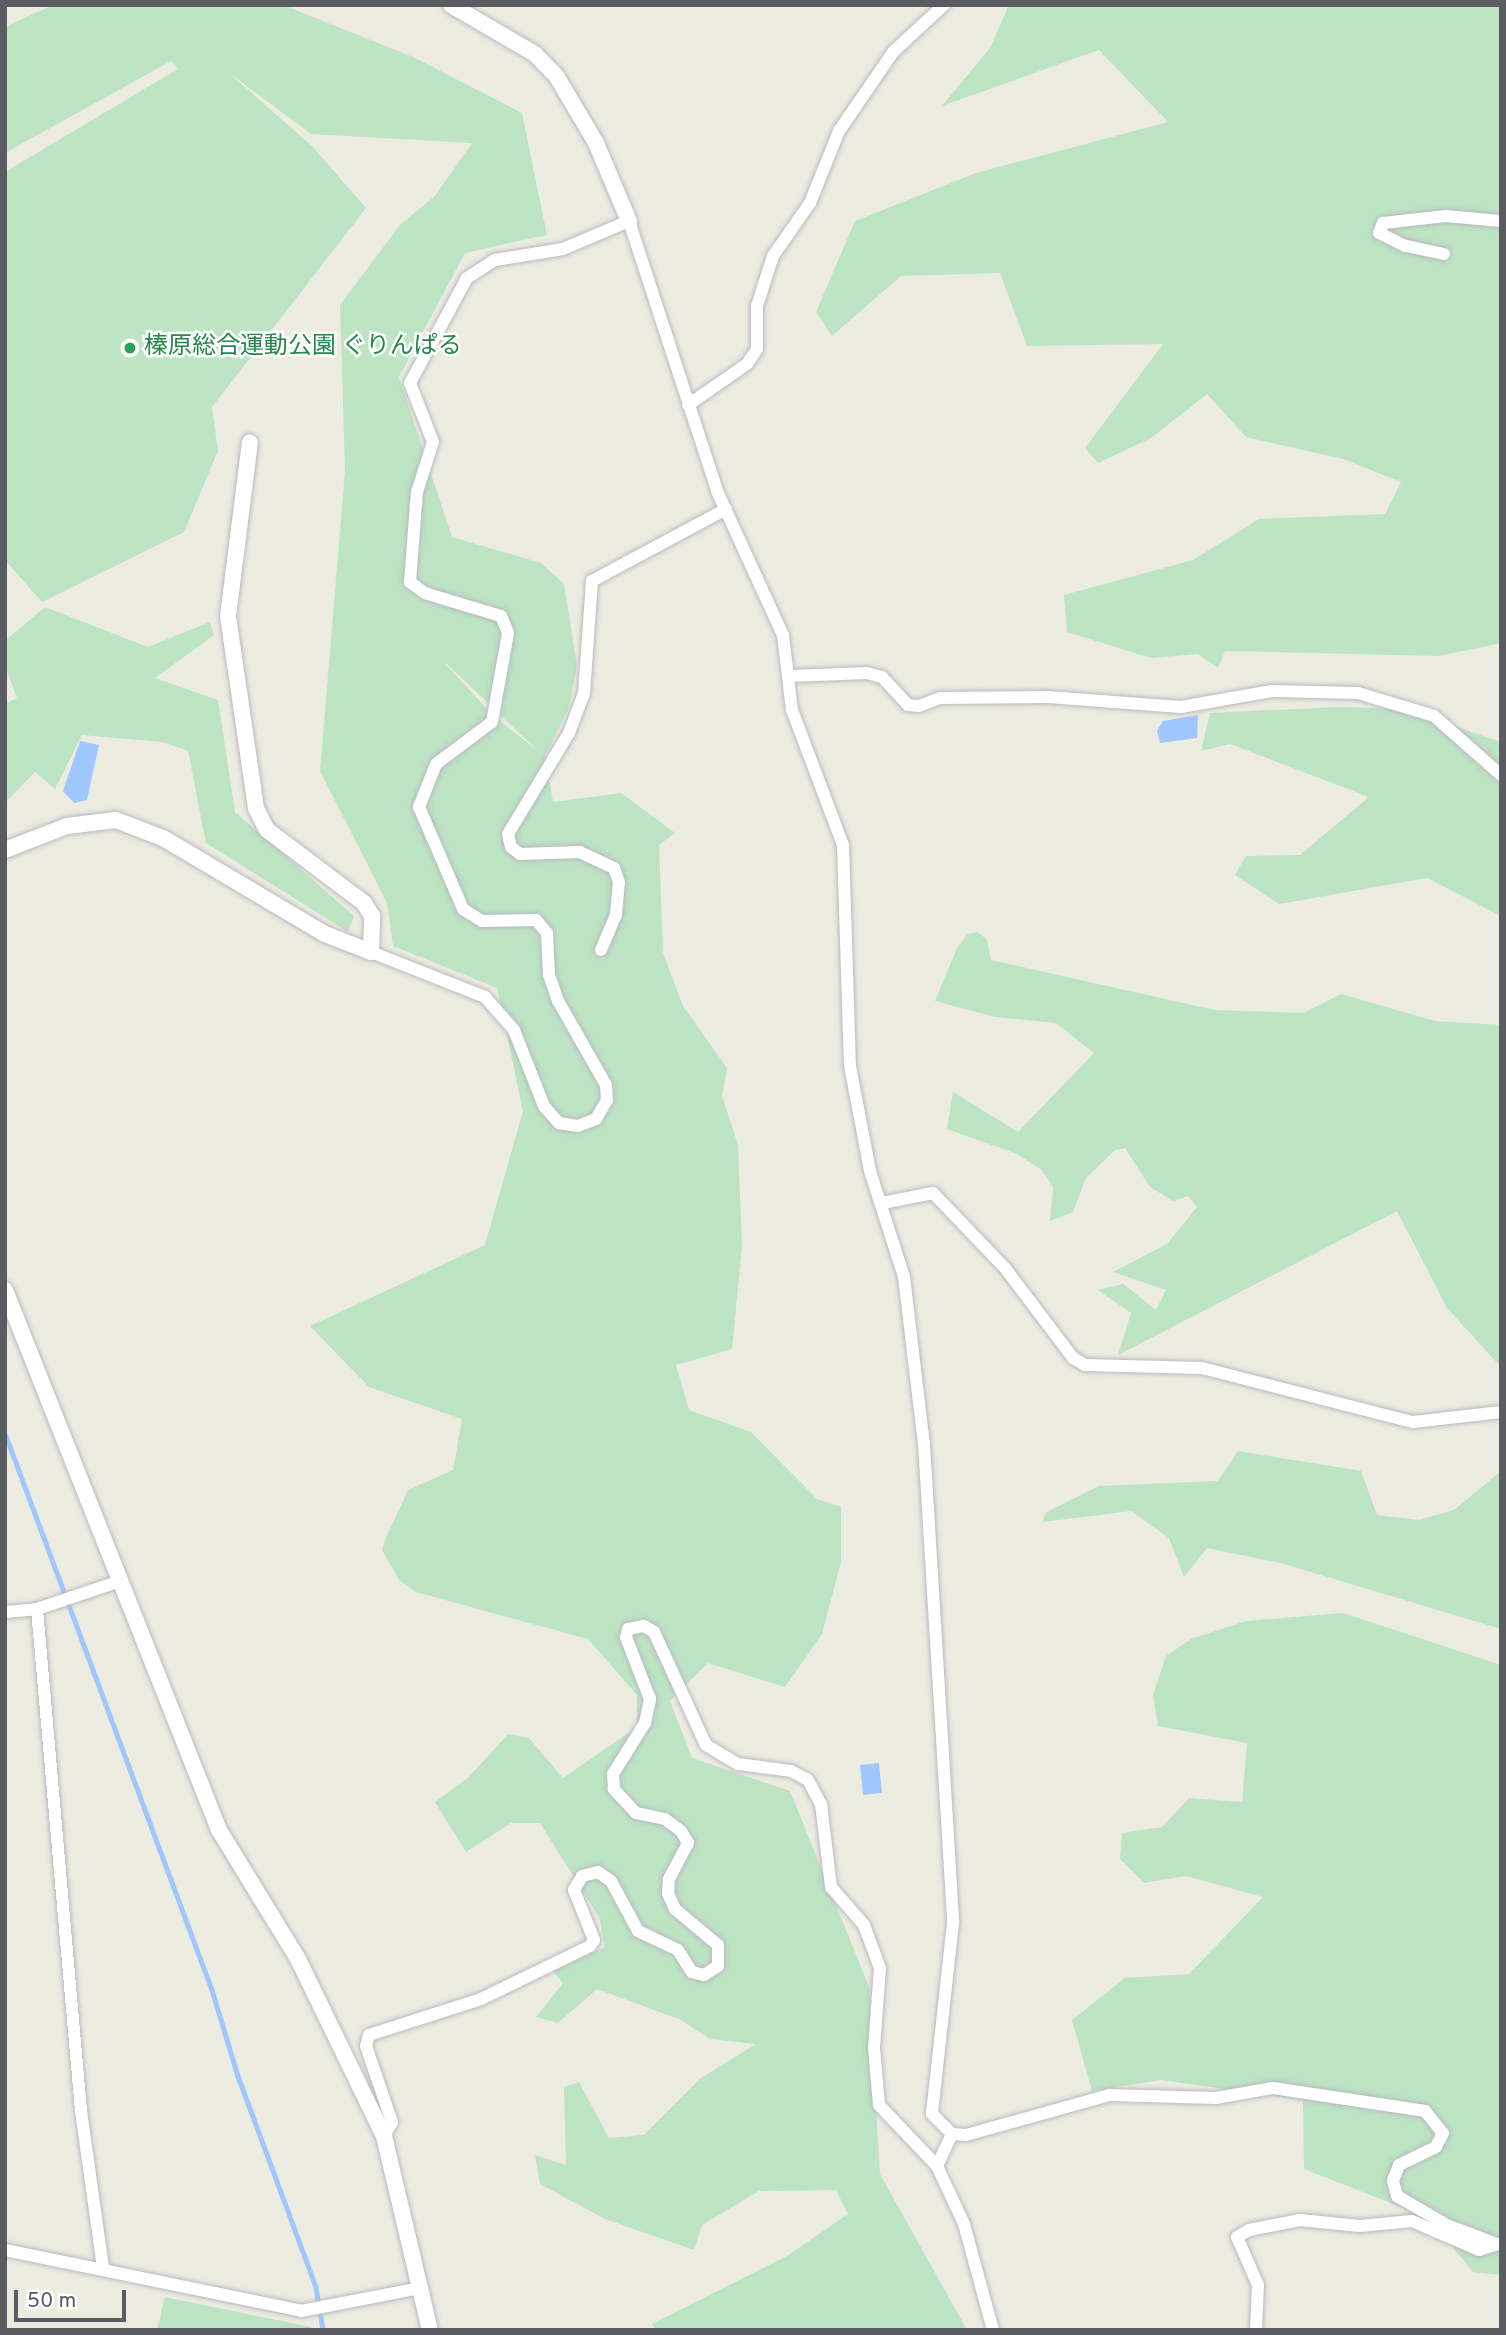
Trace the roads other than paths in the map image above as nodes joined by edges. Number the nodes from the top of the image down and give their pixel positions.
1 (451, 5) edge
2 (944, 5) edge
3 (629, 221) junction
4 (1501, 221) edge
5 (1444, 254) dead end
6 (688, 405) junction
7 (250, 442) dead end
8 (726, 509) junction
9 (790, 676) junction
10 (1501, 775) edge
11 (5, 850) edge
12 (601, 950) dead end
13 (371, 952) junction
14 (882, 1203) junction
15 (5, 1290) edge
16 (1501, 1412) edge
17 (117, 1582) junction
18 (37, 1609) junction
19 (5, 1612) edge
20 (952, 2134) junction
21 (384, 2136) junction
22 (937, 2166) junction
23 (1499, 2244) edge
24 (5, 2250) edge
25 (103, 2268) junction
26 (421, 2288) junction
27 (430, 2330) edge
28 (993, 2330) edge
29 (1256, 2330) edge

1 - 3 street
2 - 6 street
3 - 6 street
3 - 13 street
4 - 5 street
6 - 8 street
7 - 13 street
8 - 9 street
8 - 12 street
9 - 10 street
9 - 14 street
11 - 13 street
14 - 16 street
14 - 20 street
15 - 17 street
17 - 18 street
17 - 21 street
18 - 19 street
18 - 25 street
20 - 22 street
20 - 23 street
21 - 22 street
21 - 26 street
22 - 28 street
23 - 29 street
24 - 25 street
25 - 26 street
26 - 27 street

